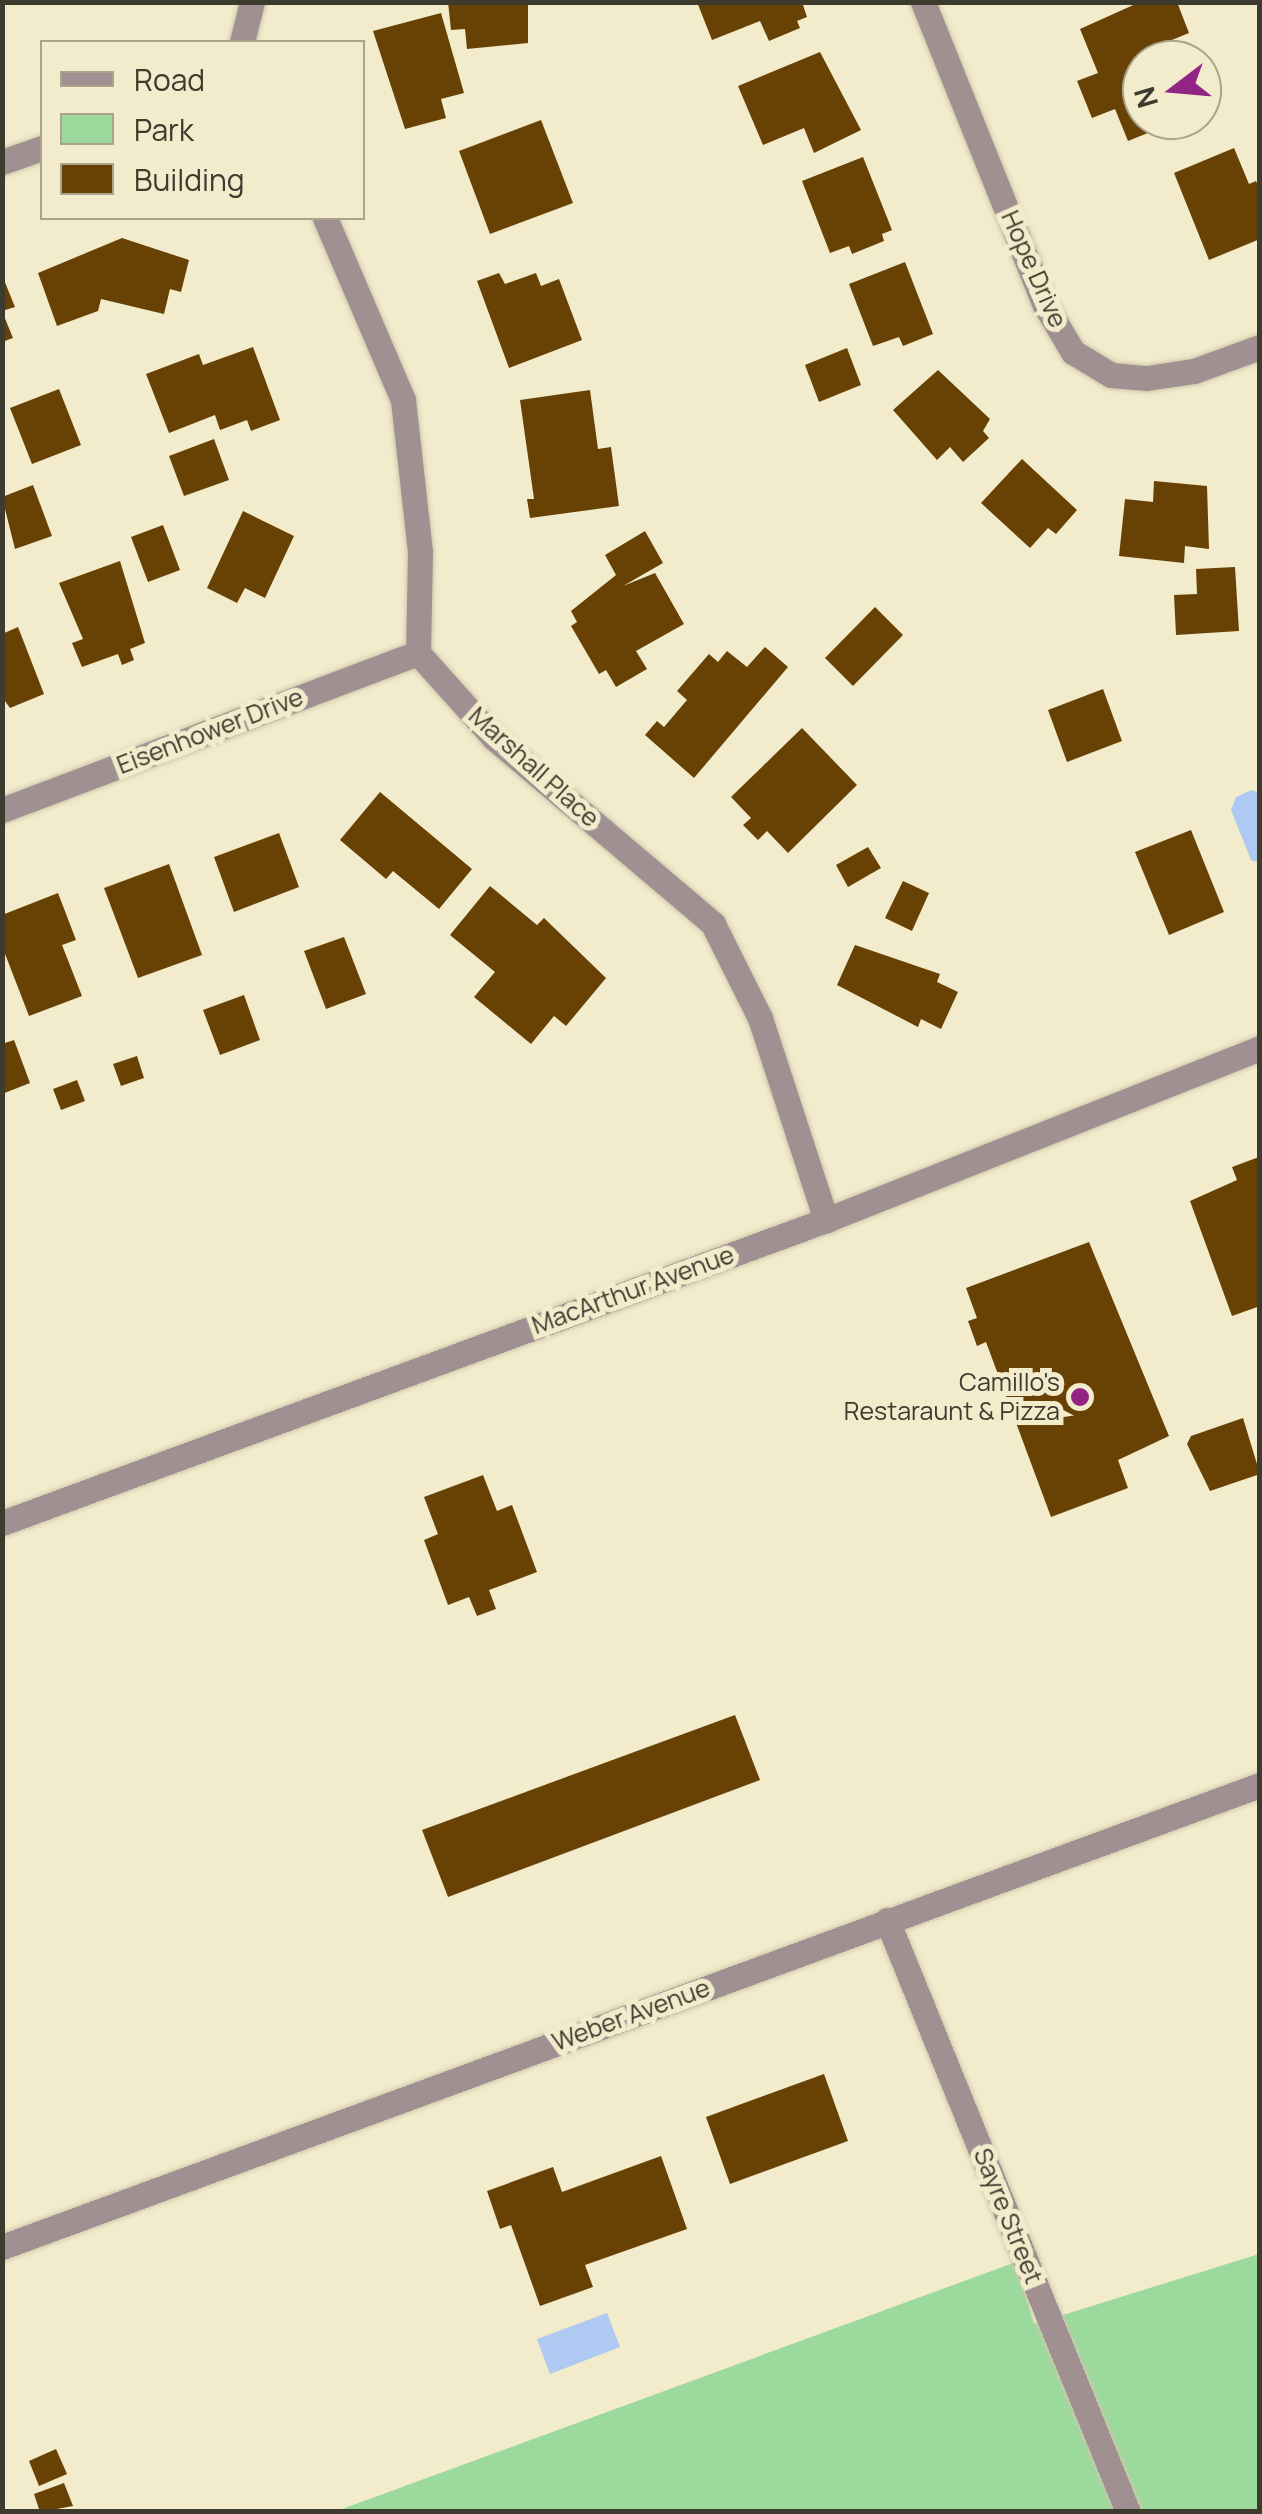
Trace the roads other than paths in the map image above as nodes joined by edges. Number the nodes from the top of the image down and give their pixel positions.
1 (252, 2) edge
2 (923, 2) edge
3 (242, 40) edge
4 (40, 149) edge
5 (2, 162) edge
6 (325, 220) edge
7 (1260, 347) edge
8 (418, 652) junction
9 (2, 810) edge
10 (1260, 1048) edge
11 (826, 1220) junction
12 (2, 1524) edge
13 (1260, 1785) edge
14 (887, 1920) junction
15 (2, 2247) edge
16 (1128, 2512) edge

1 - 3 street
2 - 7 street, Hope Drive
4 - 5 street
6 - 8 street
8 - 9 street, Eisenhower Drive
8 - 11 street, Marshall Place
10 - 11 street, MacArthur Avenue
11 - 12 street, MacArthur Avenue
13 - 14 street, Weber Avenue
14 - 15 street, Weber Avenue
14 - 16 street, Sayre Street

